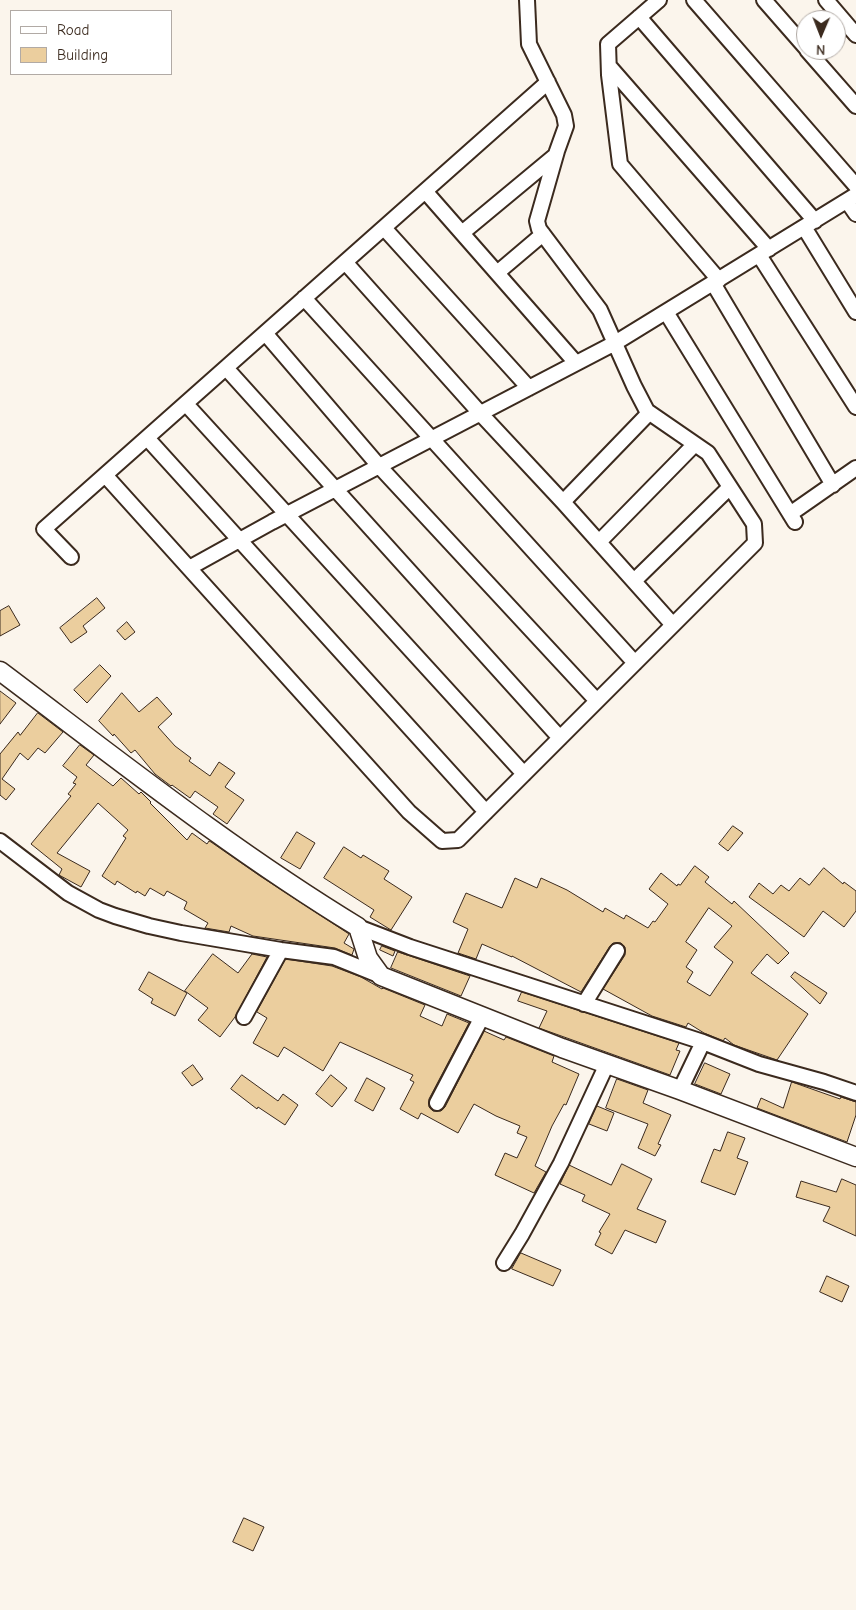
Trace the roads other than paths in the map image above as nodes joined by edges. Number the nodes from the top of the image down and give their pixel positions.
1 (527, 0) edge
2 (659, 0) edge
3 (694, 0) edge
4 (764, 0) edge
5 (826, 0) edge
6 (639, 17) junction
7 (856, 35) edge
8 (796, 36) edge
9 (816, 60) edge
10 (609, 66) junction
11 (548, 82) junction
12 (856, 106) edge
13 (556, 155) junction
14 (856, 186) edge
15 (425, 191) junction
16 (852, 198) edge
17 (856, 214) edge
18 (809, 224) junction
19 (384, 228) junction
20 (462, 233) junction
21 (543, 234) junction
22 (764, 252) junction
23 (345, 262) junction
24 (497, 273) junction
25 (716, 282) junction
26 (304, 298) junction
27 (666, 312) junction
28 (856, 312) edge
29 (265, 334) junction
30 (615, 343) junction
31 (576, 363) junction
32 (226, 368) junction
33 (528, 388) junction
34 (186, 404) junction
35 (856, 407) edge
36 (650, 413) junction
37 (480, 414) junction
38 (147, 438) junction
39 (433, 438) junction
40 (695, 444) junction
41 (379, 466) junction
42 (856, 468) edge
43 (105, 475) junction
44 (833, 484) junction
45 (730, 487) junction
46 (335, 489) junction
47 (563, 502) junction
48 (287, 514) junction
49 (239, 540) junction
50 (599, 542) junction
51 (71, 556) dead end
52 (188, 568) junction
53 (634, 581) junction
54 (674, 625) junction
55 (635, 663) junction
56 (0, 671) edge
57 (597, 701) junction
58 (560, 738) junction
59 (524, 774) junction
60 (486, 812) junction
61 (0, 841) edge
62 (358, 928) junction
63 (281, 950) junction
64 (617, 951) dead end
65 (381, 976) junction
66 (584, 1004) junction
67 (482, 1017) junction
68 (244, 1018) dead end
69 (703, 1042) junction
70 (606, 1064) junction
71 (680, 1090) junction
72 (856, 1093) edge
73 (437, 1102) dead end
74 (856, 1157) edge
75 (504, 1263) dead end

1 - 11 street
2 - 6 street
3 - 14 street
4 - 8 street
5 - 7 street
6 - 10 street
6 - 18 street
9 - 12 street
10 - 22 street
10 - 25 street
11 - 13 street
11 - 15 street
13 - 20 street
13 - 21 street
15 - 19 street
15 - 20 street
16 - 17 street
16 - 18 street
18 - 22 street
18 - 28 street
19 - 23 street
19 - 33 street
20 - 24 street
21 - 24 street
21 - 30 street
22 - 25 street
22 - 35 street
23 - 26 street
23 - 37 street
24 - 31 street
25 - 27 street
25 - 44 street
26 - 29 street
26 - 39 street
27 - 30 street
27 - 44 street
29 - 32 street
29 - 41 street
30 - 31 street
30 - 36 street
31 - 33 street
32 - 34 street
32 - 46 street
33 - 37 street
34 - 38 street
34 - 48 street
36 - 40 street
36 - 47 street
37 - 39 street
37 - 47 street
38 - 43 street
38 - 49 street
39 - 41 street
39 - 55 street
40 - 45 street
40 - 50 street
41 - 46 street
41 - 57 street
42 - 44 street
43 - 51 street
43 - 52 street
45 - 53 street
45 - 54 street
46 - 48 street
46 - 58 street
47 - 50 street
48 - 49 street
48 - 59 street
49 - 52 street
49 - 60 street
50 - 53 street
52 - 60 street
53 - 54 street
54 - 55 street
55 - 57 street
56 - 62 street
57 - 58 street
58 - 59 street
59 - 60 street
61 - 63 street
62 - 65 street
62 - 66 street
63 - 65 street
63 - 68 street
64 - 66 street
65 - 67 street
66 - 69 street
67 - 70 street
67 - 73 street
69 - 71 street
69 - 72 street
70 - 71 street
70 - 75 street
71 - 74 street

